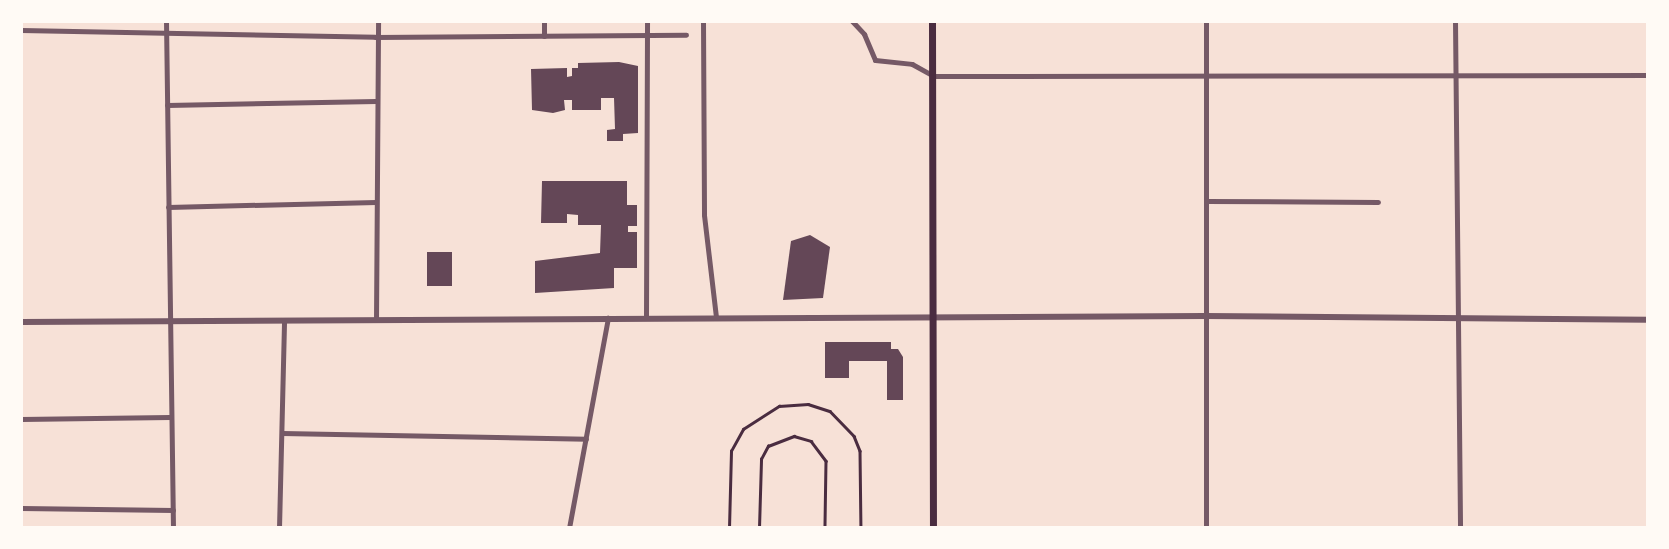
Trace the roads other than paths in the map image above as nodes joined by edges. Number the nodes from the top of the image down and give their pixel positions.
1 (166, 21) edge
2 (378, 21) edge
3 (544, 21) edge
4 (647, 21) edge
5 (703, 21) edge
6 (852, 21) edge
7 (933, 21) edge
8 (1206, 21) edge
9 (1455, 21) edge
10 (21, 30) edge
11 (166, 35) junction
12 (647, 35) junction
13 (686, 35) dead end
14 (544, 36) junction
15 (375, 37) junction
16 (1648, 75) edge
17 (934, 76) junction
18 (1455, 78) junction
19 (1207, 79) junction
20 (376, 101) junction
21 (167, 105) junction
22 (1206, 201) junction
23 (376, 202) junction
24 (1378, 202) dead end
25 (168, 207) junction
26 (1205, 316) junction
27 (716, 317) junction
28 (608, 318) junction
29 (646, 318) junction
30 (1458, 318) junction
31 (284, 320) junction
32 (376, 320) junction
33 (1648, 320) edge
34 (168, 321) junction
35 (933, 321) junction
36 (21, 322) edge
37 (170, 417) junction
38 (21, 419) edge
39 (282, 433) junction
40 (586, 439) junction
41 (21, 508) edge
42 (173, 510) junction
43 (173, 528) edge
44 (279, 528) edge
45 (569, 528) edge
46 (933, 528) edge
47 (1206, 528) edge
48 (1460, 528) edge

1 - 11 street
2 - 15 street
3 - 14 street
4 - 12 street
5 - 27 street
6 - 17 street
7 - 17 main road
8 - 19 street
9 - 18 street
10 - 11 street
11 - 15 street
11 - 21 street
12 - 13 street
12 - 14 street
12 - 29 street
14 - 15 street
15 - 20 street
16 - 18 street
17 - 19 street
17 - 35 main road
18 - 19 street
18 - 30 street
19 - 22 street
20 - 21 street
20 - 23 street
21 - 25 street
22 - 24 street
22 - 26 street
23 - 25 street
23 - 32 street
25 - 34 street
26 - 30 street
26 - 35 street
26 - 47 street
27 - 29 street
27 - 35 street
28 - 29 street
28 - 32 street
28 - 40 street
30 - 33 street
30 - 48 street
31 - 32 street
31 - 34 street
31 - 39 street
34 - 36 street
34 - 37 street
35 - 46 main road
37 - 38 street
37 - 42 street
39 - 40 street
39 - 44 street
40 - 45 street
41 - 42 street
42 - 43 street

